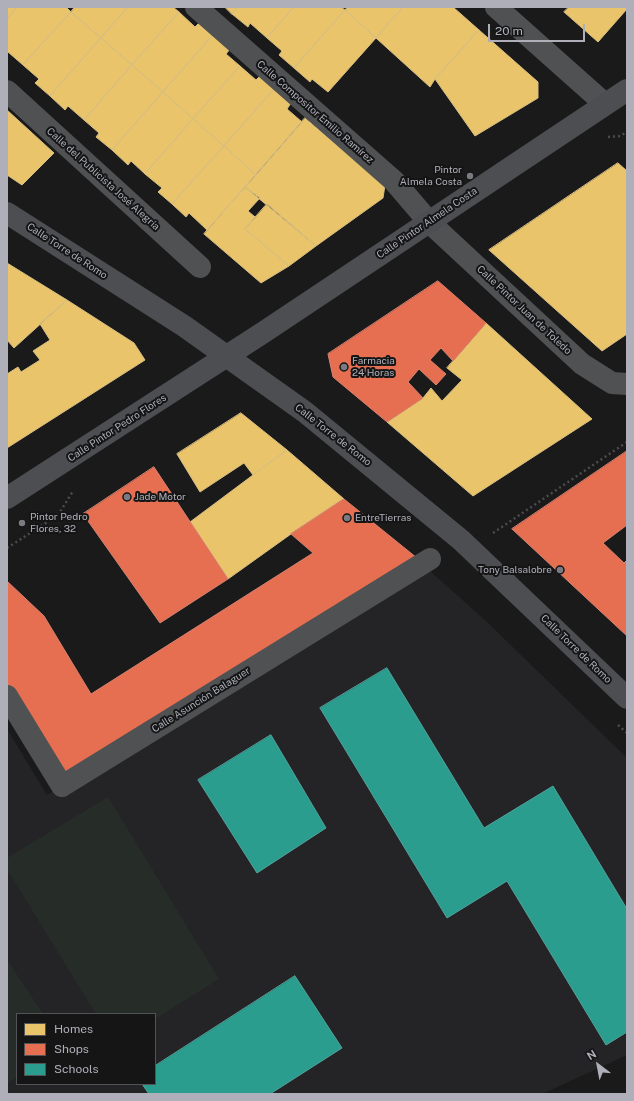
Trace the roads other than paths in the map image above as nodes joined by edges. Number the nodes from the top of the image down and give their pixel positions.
1 (196, 7) edge
2 (496, 7) edge
3 (627, 90) edge
4 (7, 91) edge
5 (605, 104) junction
6 (7, 213) edge
7 (429, 222) junction
8 (200, 267) dead end
9 (227, 357) junction
10 (627, 384) edge
11 (7, 498) edge
12 (430, 559) dead end
13 (7, 696) edge
14 (627, 698) edge

1 - 7 street, Calle Compositor Emilio Ramírez
2 - 5 street
3 - 5 main road, Calle Pintor Almela Costa
4 - 8 street, Calle del Publicista José Alegría
5 - 7 main road, Calle Pintor Almela Costa
6 - 9 main road, Calle Torre de Romo
7 - 9 main road, Calle Pintor Almela Costa
7 - 10 street, Calle Pintor Juan de Toledo
9 - 11 main road, Calle Pintor Pedro Flores
9 - 14 main road, Calle Torre de Romo
12 - 13 street, Calle Asunción Balaguer

